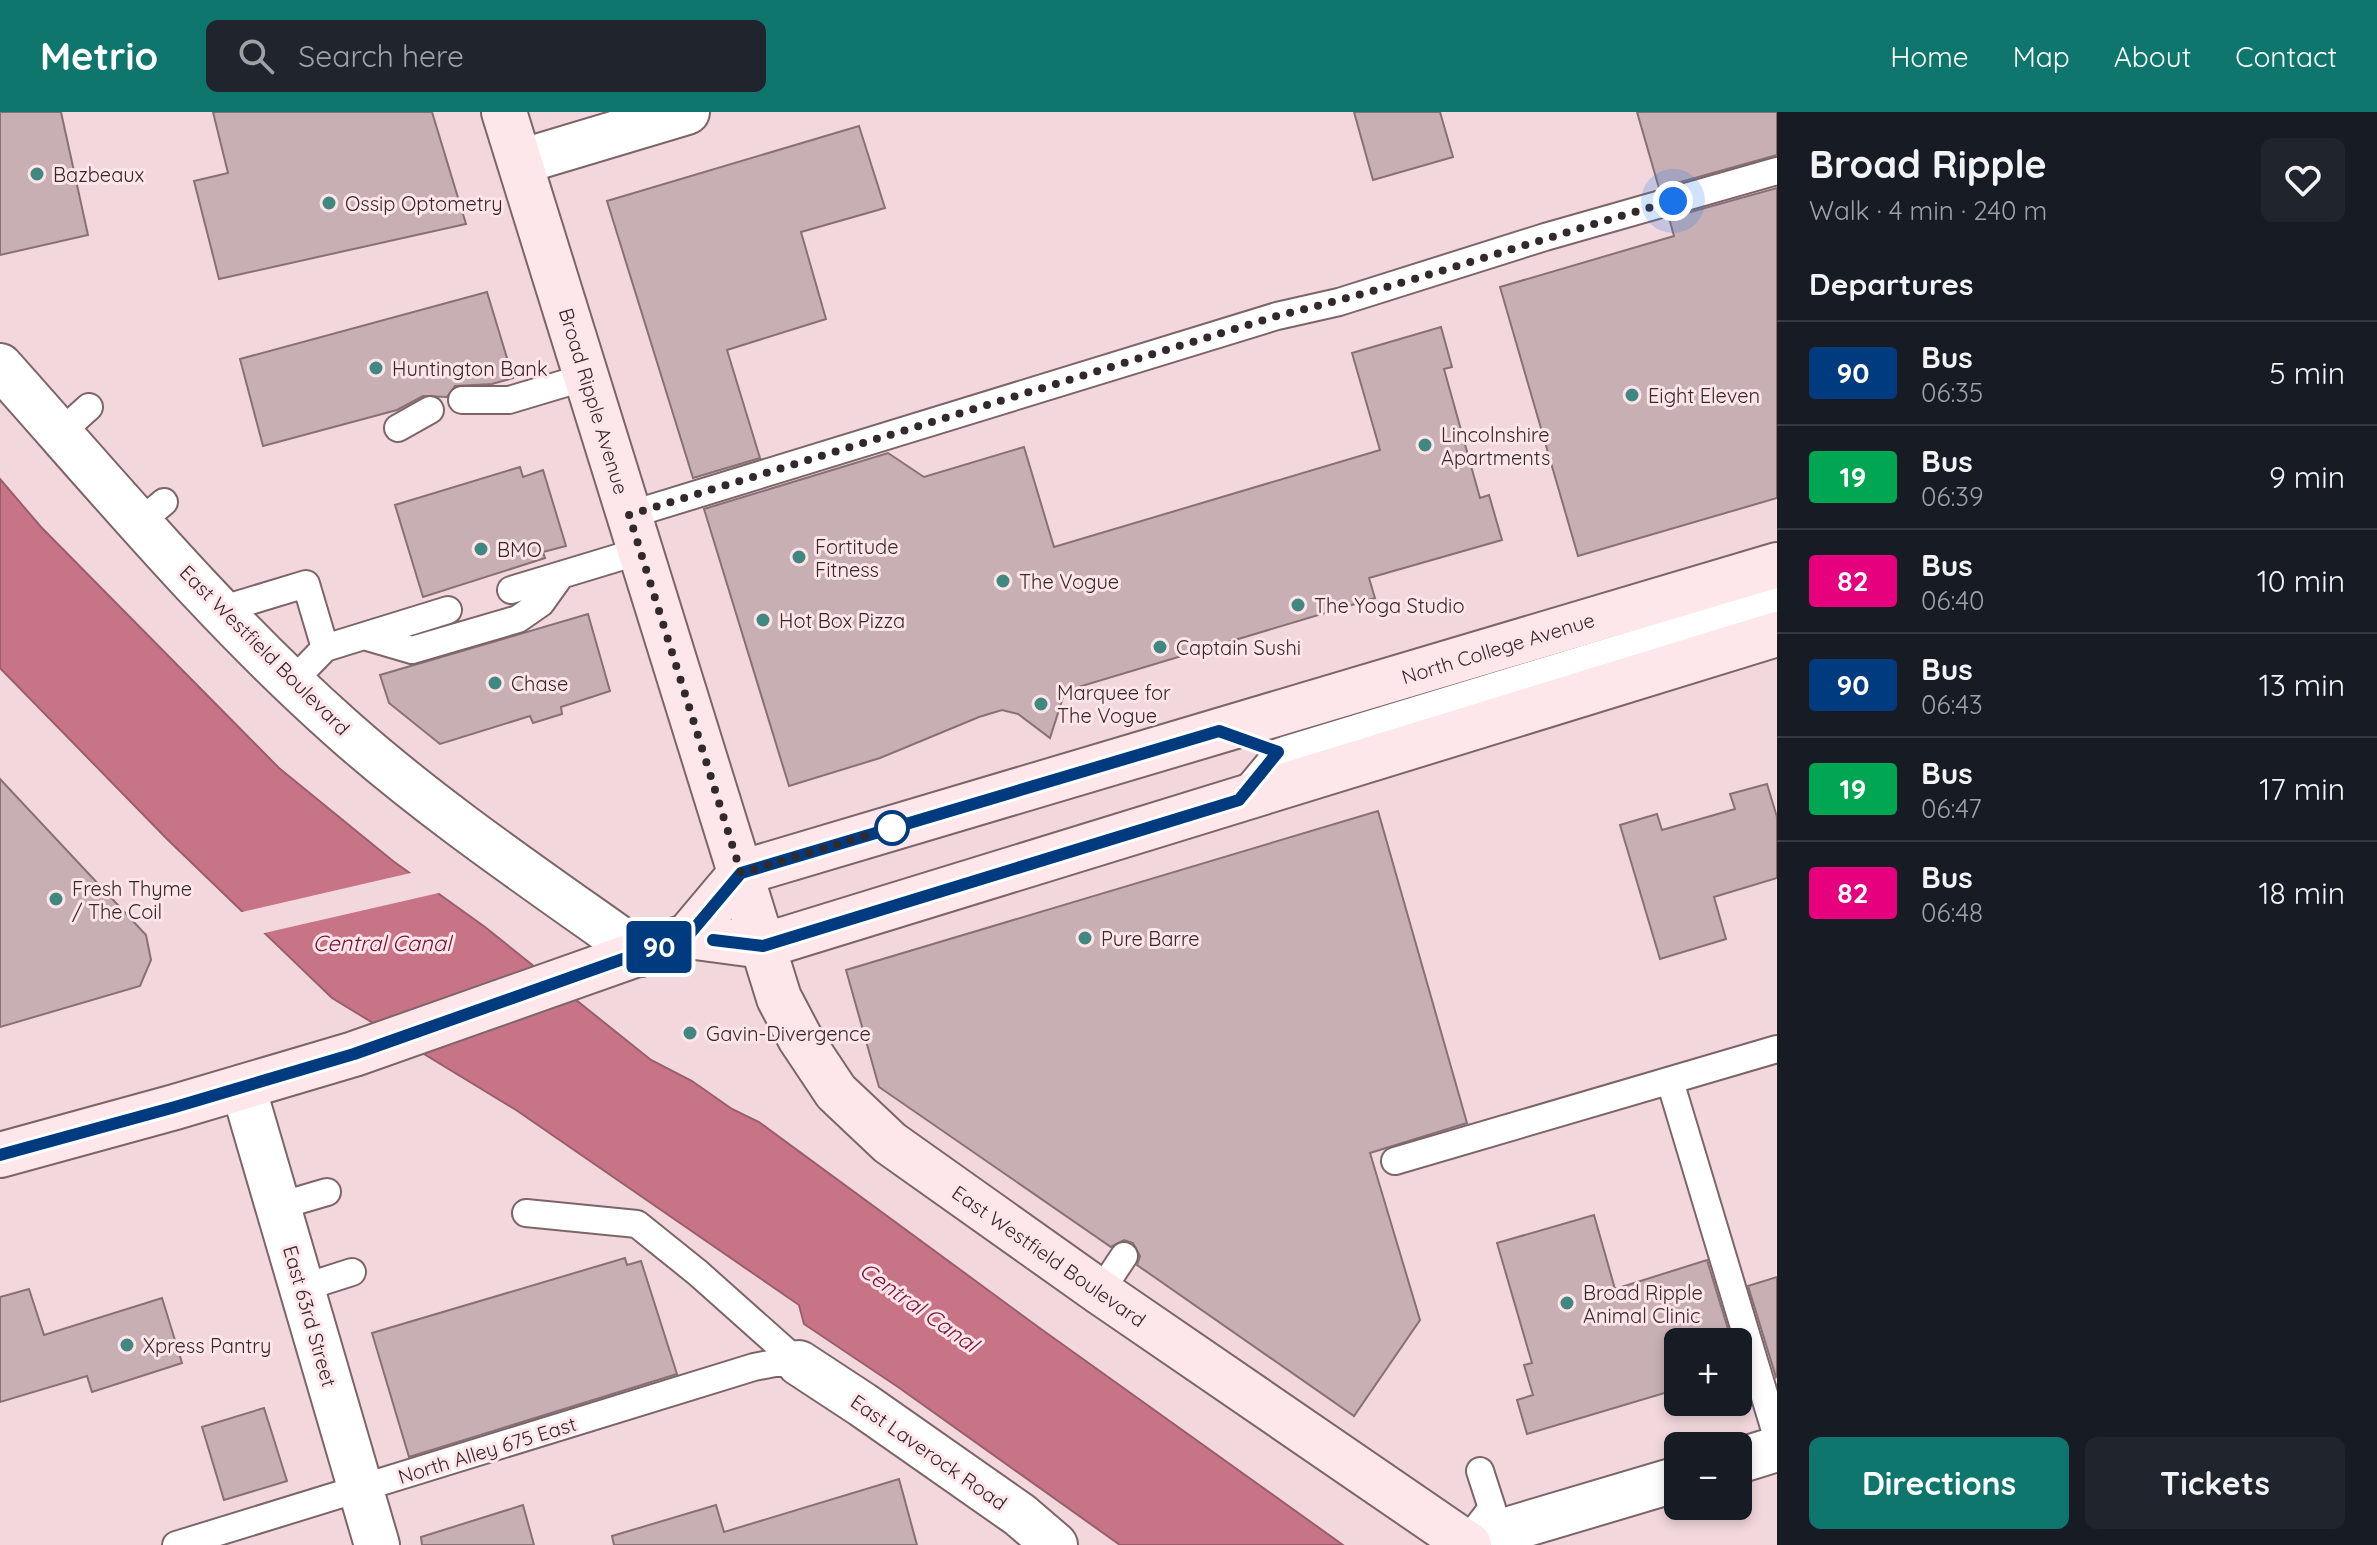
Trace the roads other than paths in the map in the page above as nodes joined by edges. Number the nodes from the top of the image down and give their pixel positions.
1 (504, 112) edge
2 (687, 112) edge
3 (520, 162) junction
4 (1777, 171) edge
5 (0, 366) edge
6 (586, 377) junction
7 (462, 400) dead end
8 (430, 410) dead end
9 (398, 428) dead end
10 (634, 533) junction
11 (1777, 565) edge
12 (561, 575) junction
13 (511, 590) dead end
14 (1777, 600) edge
15 (220, 610) junction
16 (448, 610) dead end
17 (1777, 634) edge
18 (364, 636) junction
19 (325, 648) junction
20 (292, 682) junction
21 (1219, 731) junction
22 (1278, 752) junction
23 (1239, 800) junction
24 (741, 873) junction
25 (688, 936) junction
26 (763, 946) junction
27 (624, 960) junction
28 (1777, 1049) edge
29 (1670, 1081) junction
30 (243, 1087) junction
31 (0, 1155) edge
32 (1395, 1161) dead end
33 (327, 1192) dead end
34 (279, 1206) junction
35 (526, 1213) dead end
36 (1124, 1256) dead end
37 (352, 1272) dead end
38 (302, 1288) junction
39 (1100, 1292) junction
40 (799, 1363) junction
41 (1777, 1437) edge
42 (1777, 1449) edge
43 (1752, 1457) edge
44 (1480, 1471) dead end
45 (1664, 1482) edge
46 (361, 1490) junction
47 (1506, 1517) junction
48 (1468, 1544) edge
49 (176, 1545) edge
50 (377, 1545) edge
51 (1055, 1545) edge

1 - 3 main road, Broad Ripple Avenue
2 - 3 street
3 - 6 main road, Broad Ripple Avenue
4 - 10 lane
5 - 15 street, East Westfield Boulevard
6 - 7 lane
6 - 10 main road, Broad Ripple Avenue
8 - 9 lane
10 - 12 lane
10 - 24 main road, Broad Ripple Avenue
11 - 21 main road, North College Avenue
12 - 13 lane
12 - 18 lane
14 - 22 lane, North College Avenue
15 - 19 lane
15 - 20 street, East Westfield Boulevard
16 - 18 lane
17 - 23 main road
18 - 19 lane
19 - 20 lane
20 - 27 street, East Westfield Boulevard
21 - 22 lane
21 - 24 main road, North College Avenue
22 - 23 lane
23 - 26 main road
24 - 25 main road
24 - 26 main road, East Westfield Boulevard
25 - 26 main road
25 - 27 main road
26 - 39 main road, East Westfield Boulevard
27 - 30 main road
28 - 29 lane
29 - 32 lane
29 - 41 lane
30 - 31 main road
30 - 34 street, East 63rd Street
33 - 34 lane
34 - 38 street, East 63rd Street
35 - 40 lane
36 - 39 lane
37 - 38 lane
38 - 46 street, East 63rd Street
39 - 48 main road, East Westfield Boulevard
40 - 46 lane, North Alley 675 East
40 - 51 street, East Laverock Road
42 - 43 street
44 - 47 lane
45 - 47 street
46 - 49 lane, North Alley 675 East
46 - 50 street, East 63rd Street
47 - 48 street

